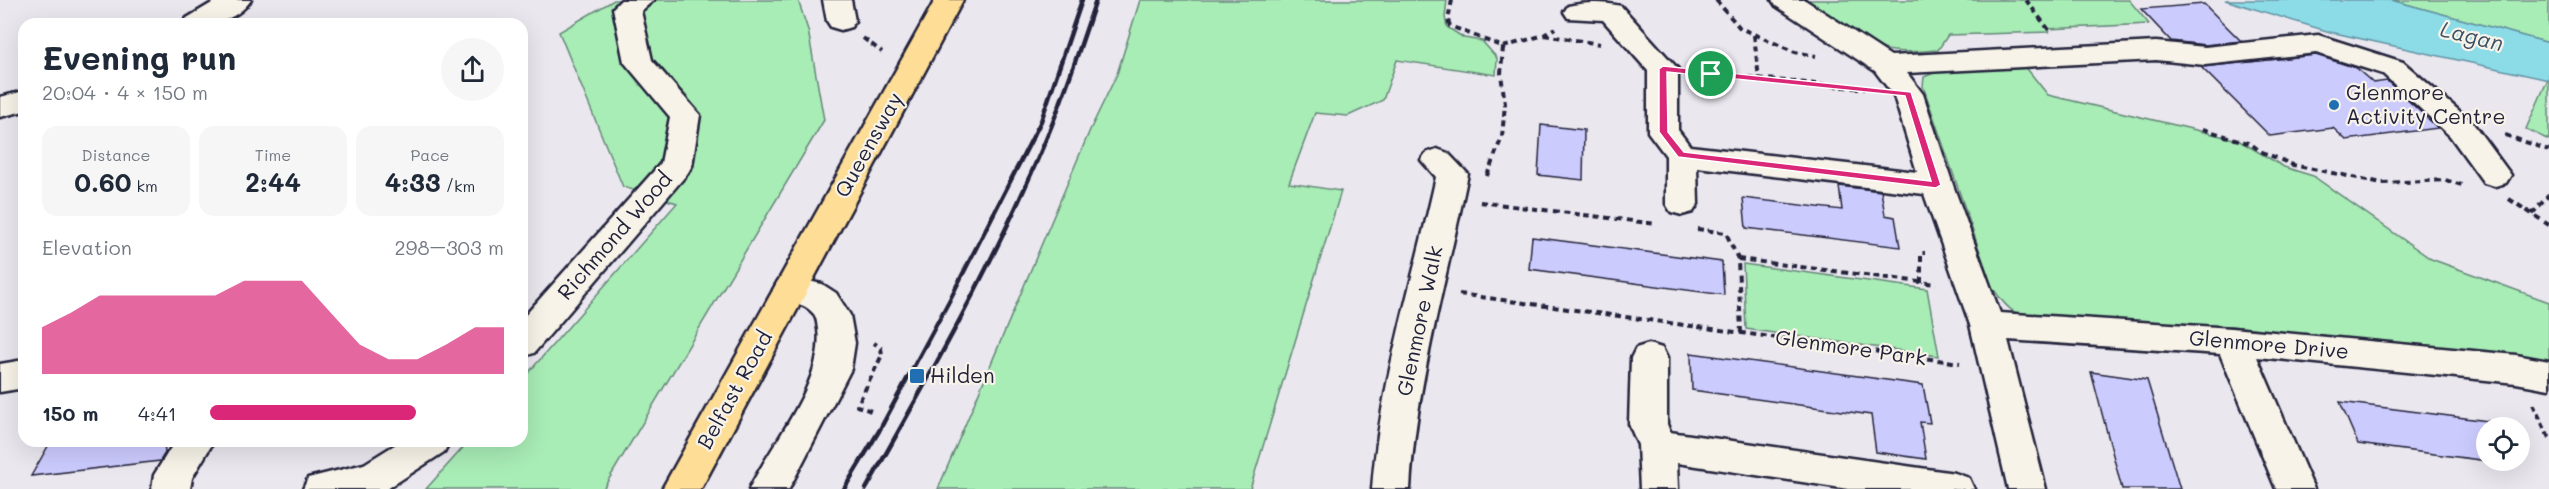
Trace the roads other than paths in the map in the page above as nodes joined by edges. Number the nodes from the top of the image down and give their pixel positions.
1 (237, 0) edge
2 (640, 0) edge
3 (949, 0) edge
4 (1786, 0) edge
5 (1578, 12) road end
6 (207, 18) edge
7 (1885, 65) junction
8 (18, 102) edge
9 (0, 107) edge
10 (1682, 155) junction
11 (1437, 160) dead end
12 (1936, 185) junction
13 (2501, 187) road end
14 (1688, 216) road end
15 (790, 290) junction
16 (1987, 325) junction
17 (528, 336) edge
18 (2232, 341) junction
19 (1649, 358) dead end
20 (18, 375) edge
21 (2549, 375) edge
22 (0, 378) edge
23 (1657, 445) junction
24 (191, 447) edge
25 (422, 447) edge
26 (371, 483) edge
27 (171, 489) edge
28 (322, 489) edge
29 (681, 489) edge
30 (768, 489) edge
31 (1392, 489) edge
32 (1659, 489) edge
33 (1955, 489) edge
34 (2027, 489) edge
35 (2295, 489) edge

1 - 6 street
2 - 17 street, Richmond Wood
3 - 15 highway, Queensway
4 - 7 street
5 - 10 street
7 - 12 street
7 - 13 street
8 - 9 street
10 - 12 street
10 - 14 street
11 - 31 street, Glenmore Walk
12 - 16 street
15 - 29 highway, Belfast Road
15 - 30 street
16 - 18 street, Glenmore Drive
16 - 34 street
18 - 21 street, Glenmore Drive
18 - 35 street
19 - 23 street
20 - 22 street
23 - 32 street
23 - 33 street
24 - 27 street
25 - 26 street
26 - 28 street

